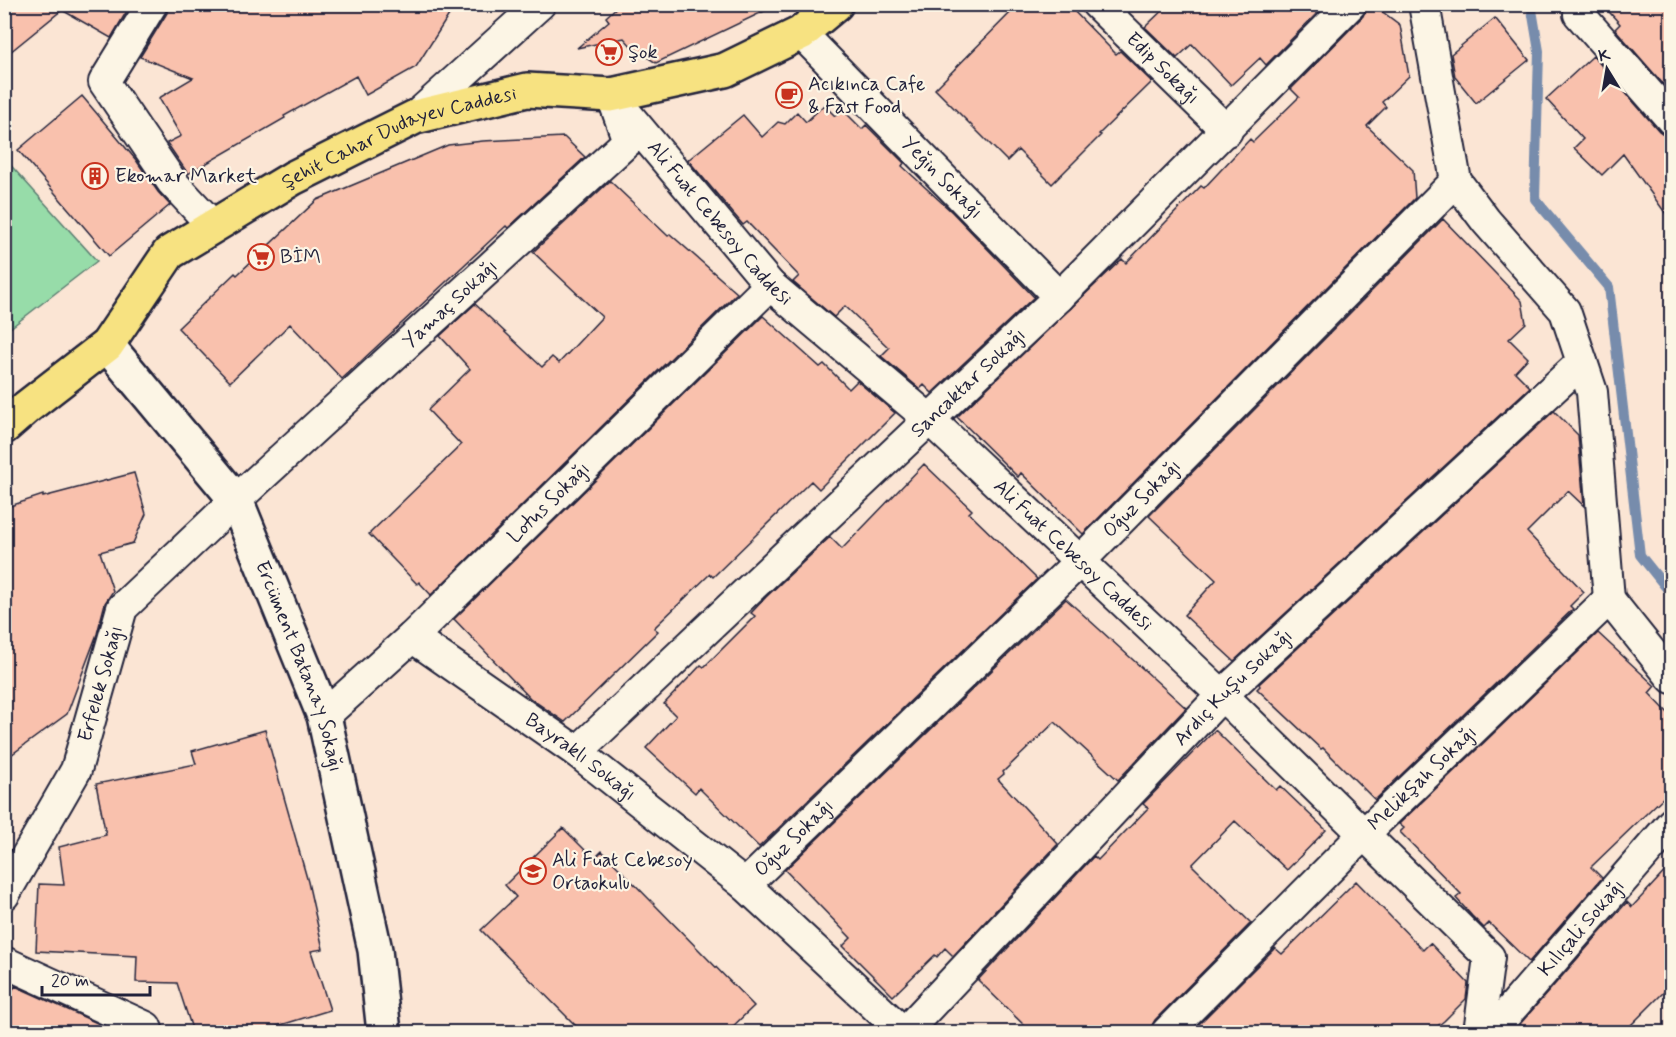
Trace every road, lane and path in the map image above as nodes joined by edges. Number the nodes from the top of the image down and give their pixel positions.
1 (152, 4) edge
2 (540, 4) edge
3 (836, 4) edge
4 (1097, 4) edge
5 (1351, 4) edge
6 (1424, 4) edge
7 (1579, 14) dead end
8 (801, 33) junction
9 (611, 95) junction
10 (416, 117) junction
11 (1671, 120) edge
12 (1227, 131) junction
13 (1455, 181) junction
14 (213, 226) junction
15 (770, 285) junction
16 (1059, 297) junction
17 (107, 345) junction
18 (1582, 362) junction
19 (929, 419) junction
20 (4, 427) edge
21 (236, 500) junction
22 (1080, 561) junction
23 (1609, 598) junction
24 (411, 637) junction
25 (1671, 678) edge
26 (1222, 695) junction
27 (324, 716) junction
28 (576, 752) junction
29 (1671, 823) edge
30 (1364, 834) junction
31 (745, 885) junction
32 (4, 896) edge
33 (4, 963) edge
34 (148, 1032) edge
35 (384, 1032) edge
36 (904, 1032) edge
37 (1167, 1032) edge
38 (1479, 1032) edge
39 (1491, 1032) edge

1 - 14 street
2 - 10 street
3 - 8 main road, Şehit Cahar Dudayev Caddesi
4 - 12 street, Edip Sokağı
5 - 12 street, Sancaktar Sokağı
6 - 13 street
7 - 11 street
8 - 9 main road, Şehit Cahar Dudayev Caddesi
8 - 16 street, Yeğin Sokağı
9 - 10 main road, Şehit Cahar Dudayev Caddesi
9 - 15 street, Ali Fuat Cebesoy Caddesi
9 - 21 street, Yamaç Sokağı
10 - 14 main road, Şehit Cahar Dudayev Caddesi
12 - 16 street, Sancaktar Sokağı
13 - 18 street
13 - 22 street, Oğuz Sokağı
14 - 17 main road, Şehit Cahar Dudayev Caddesi
15 - 19 street, Ali Fuat Cebesoy Caddesi
15 - 24 street, Lotus Sokağı
16 - 19 street, Sancaktar Sokağı
17 - 20 main road, Şehit Cahar Dudayev Caddesi
17 - 21 street, Ercüment Batanay Sokağı
18 - 23 street
18 - 26 street, Ardıç Kuşu Sokağı
19 - 22 street, Ali Fuat Cebesoy Caddesi
19 - 28 street, Sancaktar Sokağı
21 - 27 street, Ercüment Batanay Sokağı
21 - 32 street, Erfelek Sokağı
22 - 26 street, Ali Fuat Cebesoy Caddesi
22 - 31 street, Oğuz Sokağı
23 - 25 street
23 - 30 street, Melikşah Sokağı
24 - 27 street, Lotus Sokağı
24 - 28 street, Bayraklı Sokağı
26 - 30 street, Ali Fuat Cebesoy Caddesi
26 - 36 street, Ardıç Kuşu Sokağı
27 - 35 street, Ercüment Batanay Sokağı
28 - 31 street, Bayraklı Sokağı
29 - 39 street, Kılıçali Sokağı
30 - 37 street, Melikşah Sokağı
30 - 38 street, Ali Fuat Cebesoy Caddesi
31 - 36 street, Bayraklı Sokağı
33 - 34 street

